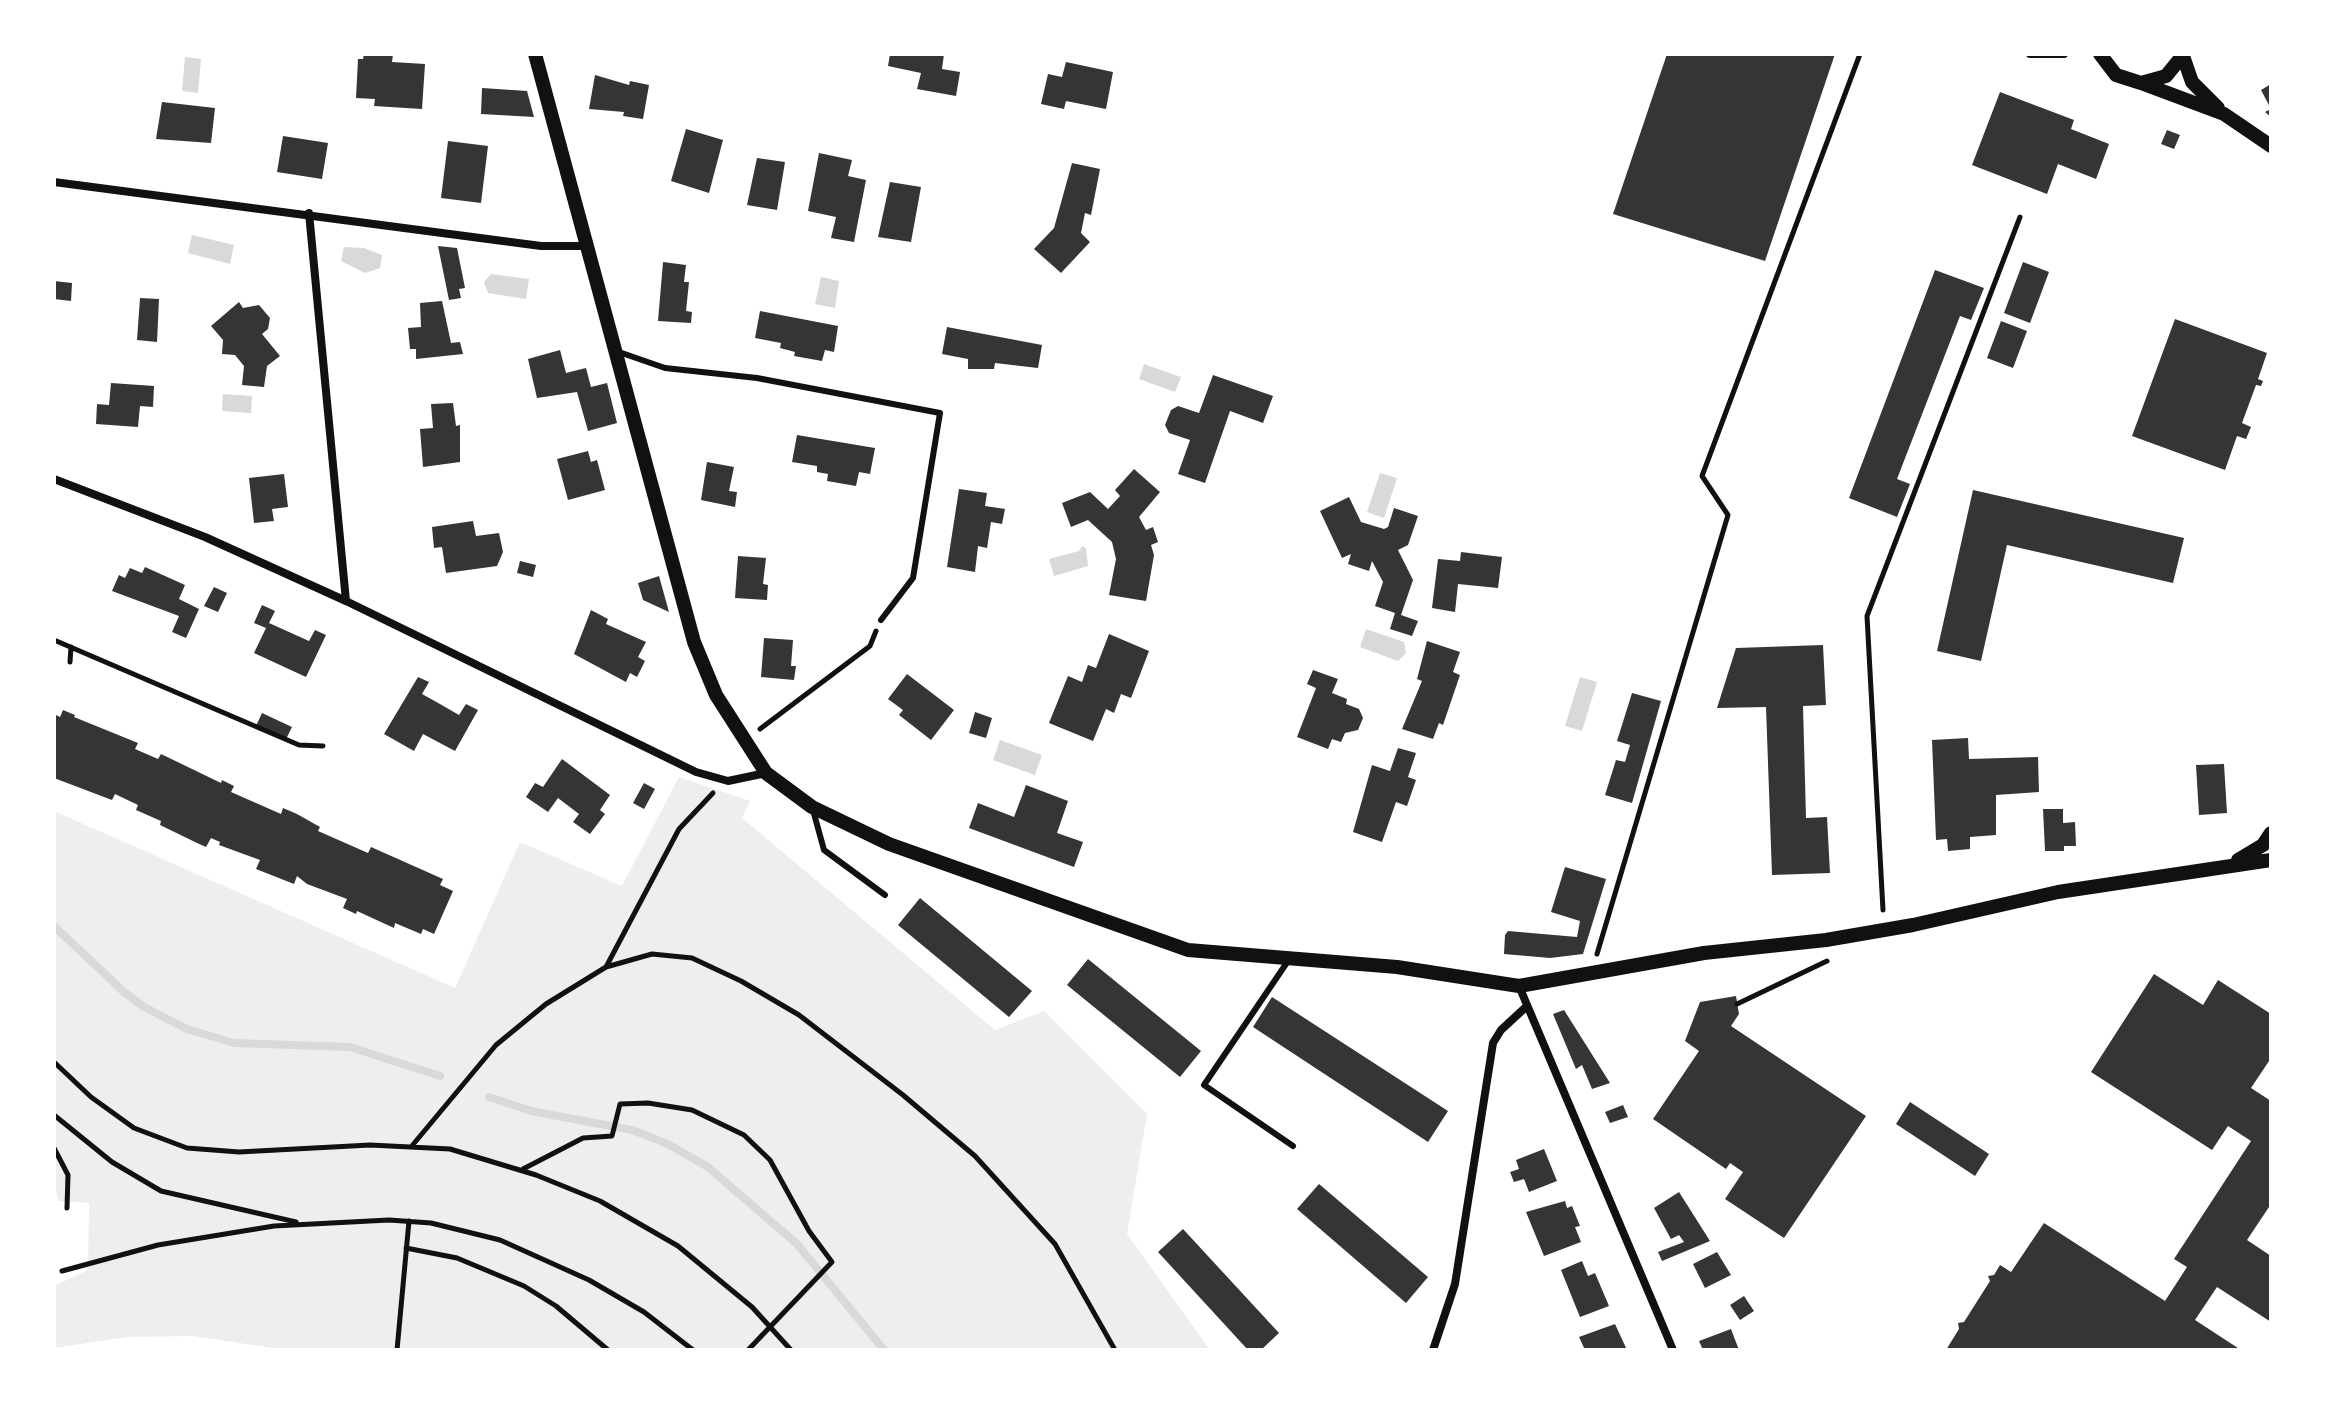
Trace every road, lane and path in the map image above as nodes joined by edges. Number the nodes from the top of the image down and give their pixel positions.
1 (535, 54) edge
2 (1860, 54) edge
3 (2030, 54) edge
4 (2064, 54) edge
5 (2100, 54) edge
6 (2184, 55) edge
7 (2141, 83) junction
8 (2224, 114) junction
9 (2271, 146) edge
10 (54, 182) edge
11 (309, 213) junction
12 (2020, 217) dead end
13 (586, 246) junction
14 (616, 351) junction
15 (54, 479) edge
16 (346, 601) junction
17 (881, 620) joint
18 (54, 640) edge
19 (71, 647) junction
20 (70, 662) dead end
21 (767, 724) dead end
22 (323, 746) dead end
23 (766, 773) junction
24 (720, 788) dead end
25 (812, 807) junction
26 (2271, 833) edge
27 (2271, 860) edge
28 (2233, 863) junction
29 (885, 895) dead end
30 (1883, 910) dead end
31 (1597, 955) dead end
32 (1290, 958) junction
33 (1832, 959) dead end
34 (606, 967) junction
35 (1519, 986) junction
36 (1737, 1004) dead end
37 (1527, 1006) junction
38 (54, 1062) edge
39 (54, 1115) edge
40 (1293, 1146) dead end
41 (411, 1147) junction
42 (54, 1149) edge
43 (523, 1169) junction
44 (67, 1208) dead end
45 (409, 1221) junction
46 (300, 1223) junction
47 (406, 1248) junction
48 (62, 1271) dead end
49 (770, 1327) junction
50 (397, 1350) edge
51 (608, 1350) edge
52 (693, 1350) edge
53 (748, 1350) edge
54 (791, 1350) edge
55 (1115, 1350) edge
56 (1433, 1350) edge
57 (1673, 1350) edge

1 - 13 street
2 - 31 path
3 - 4 street
5 - 7 street
6 - 7 street
6 - 8 street
7 - 8 street
8 - 9 street
10 - 11 street
11 - 13 street
11 - 16 street
12 - 30 path
13 - 14 street
14 - 17 lane
14 - 23 street
15 - 16 street
16 - 23 street
17 - 21 path
18 - 19 path
19 - 20 path
19 - 22 path
23 - 25 street
24 - 34 path
25 - 29 lane
25 - 32 street
26 - 28 street
27 - 28 street
28 - 35 street
32 - 35 street
32 - 40 lane
33 - 36 path
34 - 41 path
34 - 55 path
35 - 37 street
37 - 56 street
37 - 57 street
38 - 41 path
39 - 46 path
41 - 43 path
42 - 44 path
43 - 49 path
43 - 49 path
45 - 46 path
45 - 47 path
45 - 52 path
46 - 48 path
47 - 50 path
47 - 51 path
49 - 53 path
49 - 54 path

